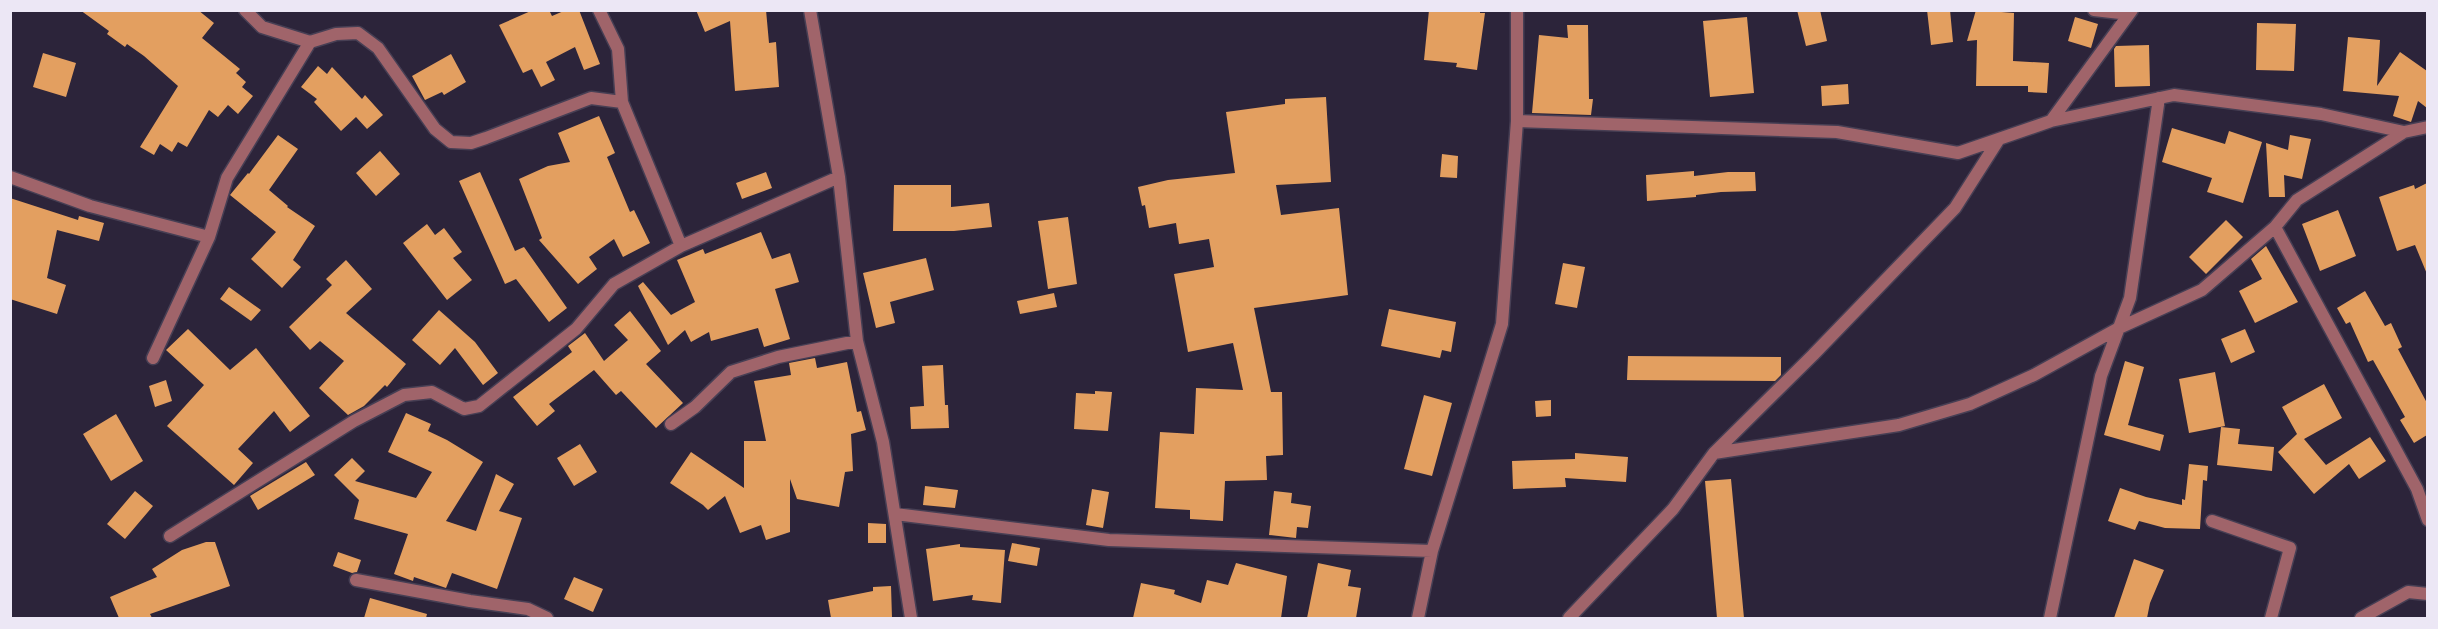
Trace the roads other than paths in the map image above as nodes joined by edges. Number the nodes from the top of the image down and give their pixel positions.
1 (245, 10) edge
2 (599, 10) edge
3 (810, 10) edge
4 (1517, 10) edge
5 (2094, 10) edge
6 (2131, 12) edge
7 (310, 42) junction
8 (2159, 98) junction
9 (622, 102) junction
10 (1517, 121) junction
11 (2051, 122) junction
12 (2427, 127) edge
13 (2404, 132) junction
14 (1999, 139) junction
15 (10, 177) edge
16 (839, 177) junction
17 (2275, 227) junction
18 (209, 237) junction
19 (681, 246) junction
20 (2119, 328) junction
21 (857, 341) junction
22 (153, 358) dead end
23 (671, 424) dead end
24 (1714, 453) junction
25 (895, 514) junction
26 (2427, 520) edge
27 (2212, 521) dead end
28 (170, 536) dead end
29 (1432, 551) junction
30 (356, 580) dead end
31 (2427, 594) edge
32 (547, 618) edge
33 (911, 618) edge
34 (1418, 618) edge
35 (1569, 618) edge
36 (2050, 618) edge
37 (2271, 618) edge
38 (2361, 618) edge

1 - 7 street
2 - 9 street
3 - 16 street
4 - 10 street
5 - 6 street
6 - 11 street
7 - 9 street
7 - 18 street
8 - 11 street
8 - 13 street
8 - 20 street
9 - 19 street
10 - 14 street
10 - 29 street
11 - 14 street
12 - 13 street
13 - 17 street
14 - 24 street
15 - 18 street
16 - 19 street
16 - 21 street
17 - 20 street
17 - 26 street
18 - 22 street
19 - 28 street
20 - 24 street
20 - 36 street
21 - 23 street
21 - 25 street
24 - 35 street
25 - 29 street
25 - 33 street
27 - 37 street
29 - 34 street
30 - 32 street
31 - 38 street

